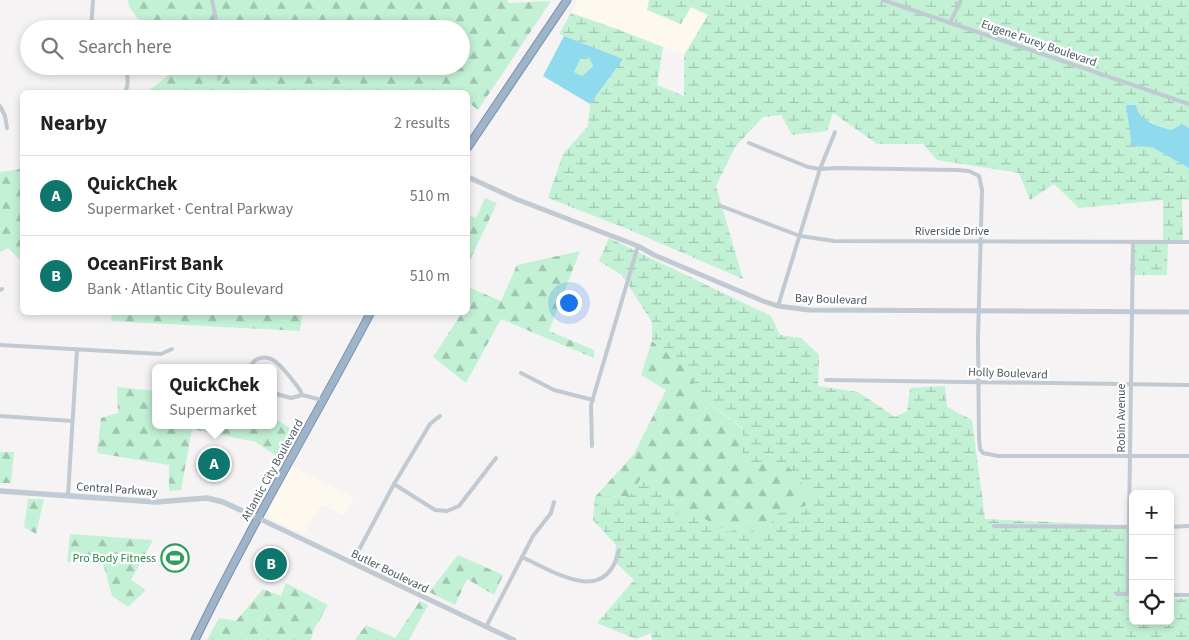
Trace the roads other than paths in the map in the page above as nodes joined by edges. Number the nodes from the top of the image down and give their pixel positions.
1 (93, 0) edge
2 (212, 0) edge
3 (567, 0) edge
4 (883, 0) edge
5 (961, 0) edge
6 (92, 20) edge
7 (216, 20) edge
8 (950, 24) junction
9 (127, 75) edge
10 (220, 75) edge
11 (219, 79) dead end
12 (126, 90) edge
13 (1189, 104) edge
14 (0, 106) edge
15 (8, 128) dead end
16 (835, 132) dead end
17 (749, 143) dead end
18 (470, 144) edge
19 (820, 169) junction
20 (470, 178) edge
21 (721, 206) dead end
22 (800, 236) junction
23 (980, 241) junction
24 (1133, 242) junction
25 (1189, 242) edge
26 (638, 246) junction
27 (778, 306) junction
28 (979, 312) junction
29 (1132, 312) junction
30 (1189, 312) edge
31 (369, 315) edge
32 (0, 345) edge
33 (172, 349) dead end
34 (77, 350) junction
35 (252, 364) edge
36 (521, 373) dead end
37 (826, 380) dead end
38 (978, 382) junction
39 (1131, 385) junction
40 (1189, 385) edge
41 (277, 394) edge
42 (302, 396) junction
43 (593, 400) junction
44 (325, 401) junction
45 (0, 416) edge
46 (440, 416) dead end
47 (72, 421) junction
48 (592, 446) dead end
49 (1131, 456) junction
50 (1189, 456) edge
51 (496, 458) dead end
52 (394, 484) junction
53 (1131, 490) edge
54 (0, 491) edge
55 (68, 495) junction
56 (554, 502) dead end
57 (258, 518) junction
58 (994, 526) dead end
59 (1189, 526) edge
60 (1129, 527) edge
61 (1174, 527) edge
62 (1131, 535) edge
63 (619, 550) dead end
64 (522, 557) junction
65 (352, 563) junction
66 (1131, 580) edge
67 (1117, 594) dead end
68 (1129, 594) edge
69 (1174, 595) edge
70 (1189, 595) edge
71 (486, 627) junction
72 (195, 640) edge
73 (514, 640) edge

1 - 6 street
2 - 7 street
3 - 18 highway
4 - 8 street, Eugene Furey Boulevard
5 - 8 street
8 - 13 street, Eugene Furey Boulevard
9 - 12 street
10 - 11 street
14 - 15 street
16 - 19 street
17 - 19 street
19 - 22 street
19 - 23 street
20 - 26 street, Bay Boulevard
21 - 22 street, Riverside Drive
22 - 23 street, Riverside Drive
22 - 27 street
23 - 24 street, Riverside Drive
23 - 28 street
24 - 25 street, Riverside Drive
24 - 29 street, Robin Avenue
26 - 27 street, Bay Boulevard
26 - 43 street
27 - 28 street, Bay Boulevard
28 - 29 street, Bay Boulevard
28 - 38 street
29 - 30 street, Bay Boulevard
29 - 39 street, Robin Avenue
31 - 44 highway, Atlantic City Boulevard
32 - 34 street
33 - 34 street
34 - 47 street
35 - 42 street
36 - 43 street
37 - 38 street, Holly Boulevard
38 - 39 street, Holly Boulevard
38 - 49 street
39 - 40 street, Holly Boulevard
39 - 49 street, Robin Avenue
41 - 42 street
42 - 44 street
43 - 48 street
44 - 57 highway, Atlantic City Boulevard
45 - 47 street
46 - 52 street
47 - 55 street
49 - 50 street
49 - 53 street, Robin Avenue
51 - 52 street
52 - 65 street
54 - 55 main road, Central Parkway
55 - 57 main road, Central Parkway
56 - 64 street
57 - 65 street, Butler Boulevard
57 - 72 highway, Atlantic City Boulevard
58 - 60 street
59 - 61 street
62 - 66 street, Robin Avenue
63 - 64 street
64 - 71 street
65 - 71 street, Butler Boulevard
67 - 68 street
69 - 70 street
71 - 73 street, Butler Boulevard

